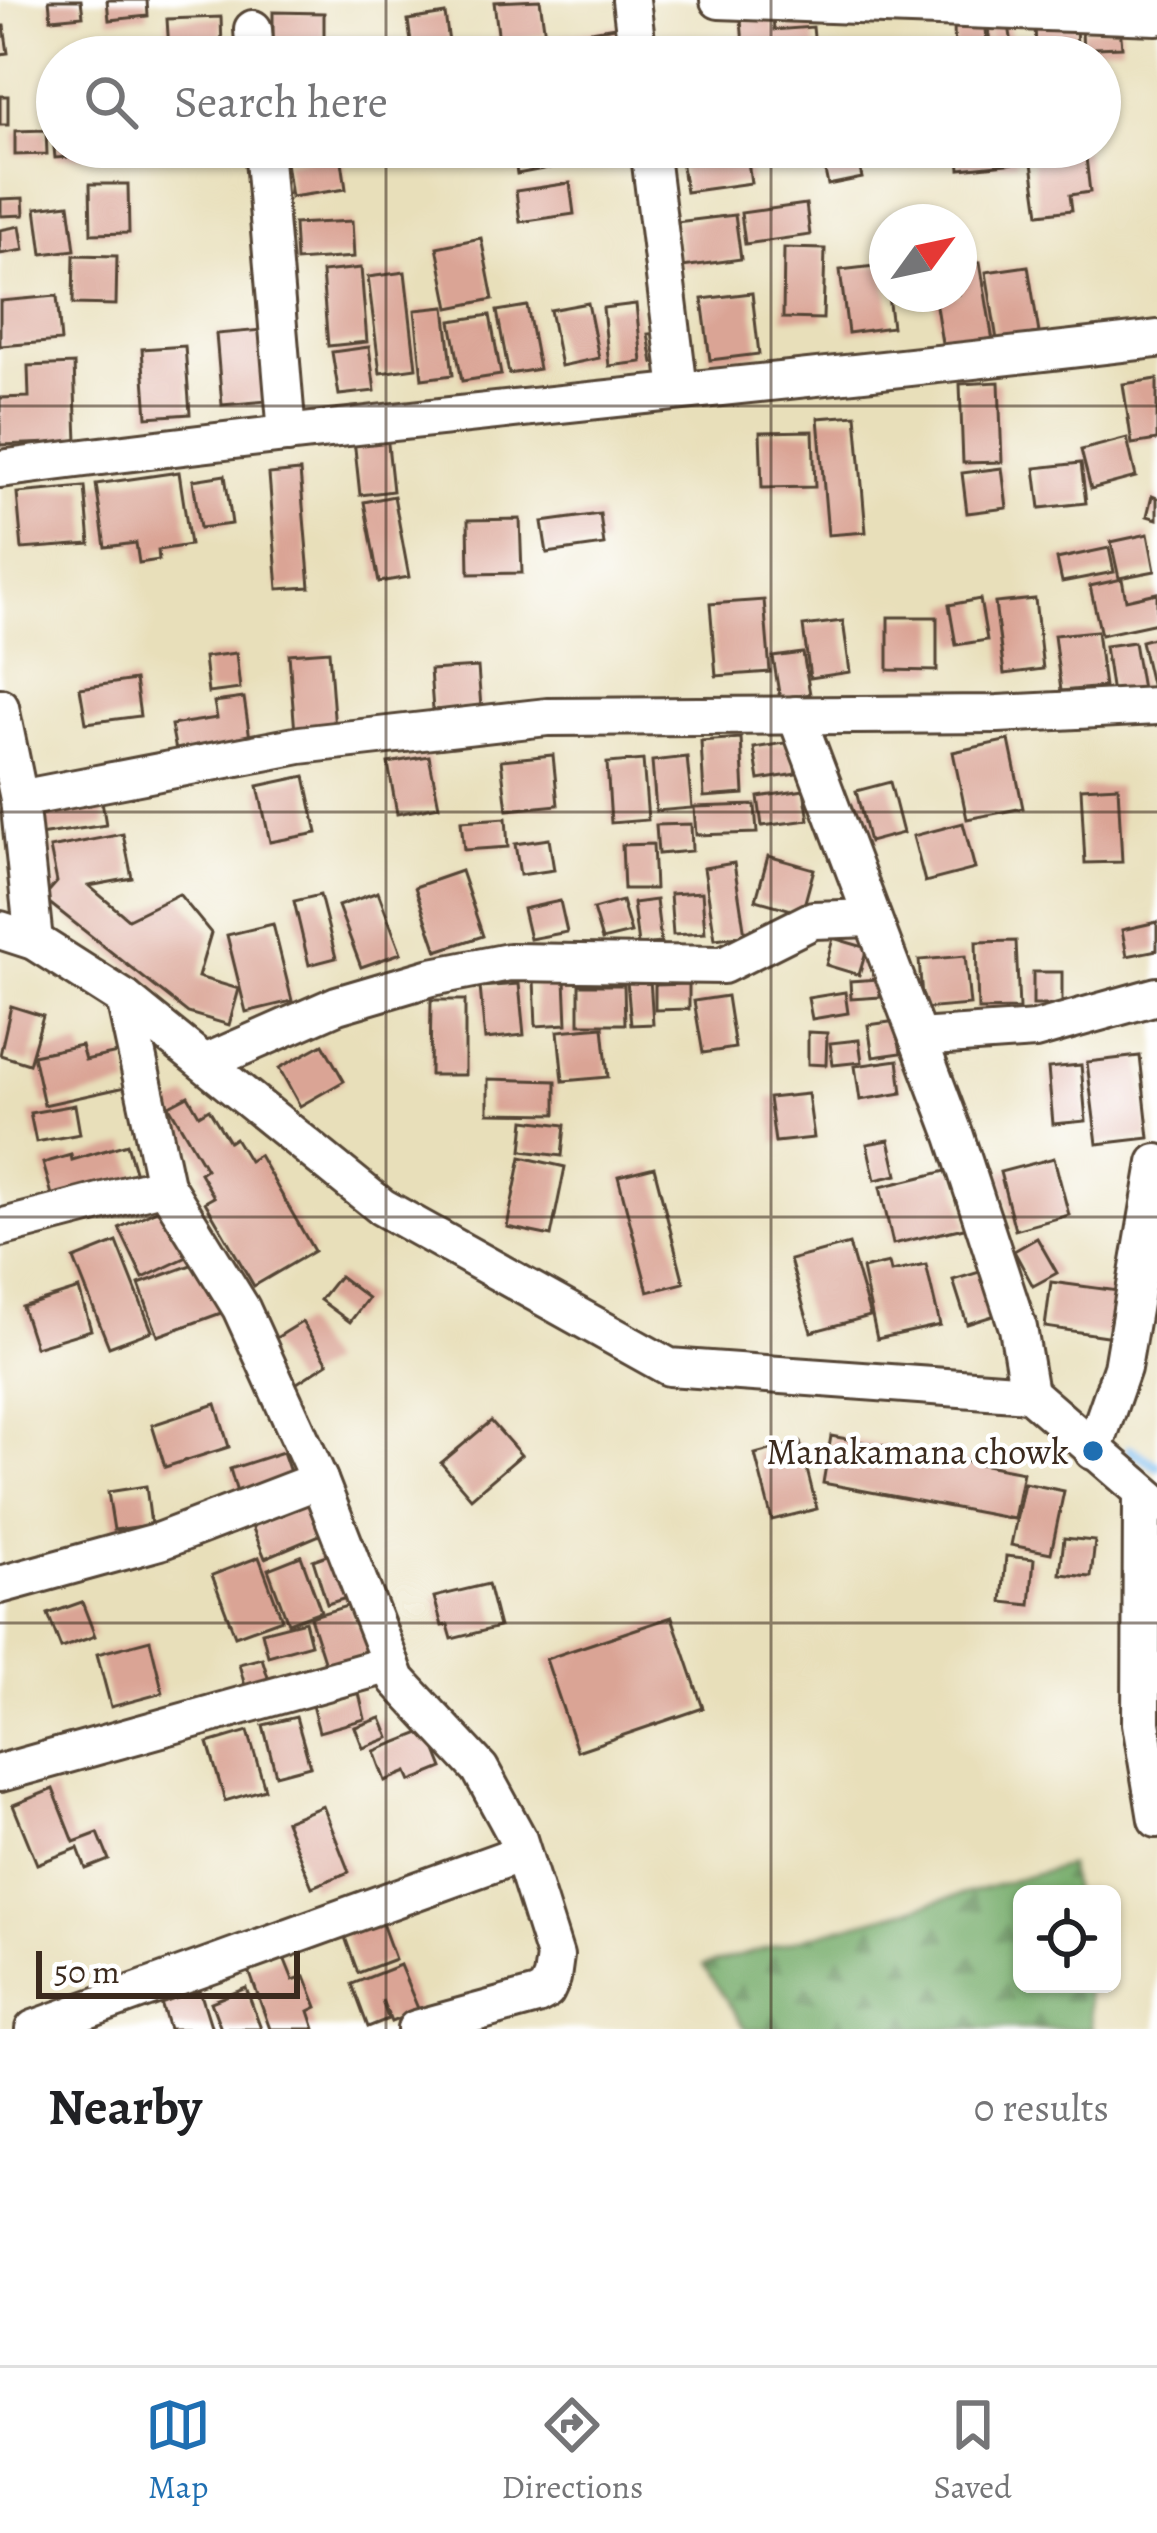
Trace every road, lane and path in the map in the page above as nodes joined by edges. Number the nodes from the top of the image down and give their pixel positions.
1 (631, 0) edge
2 (719, 0) edge
3 (1157, 16) edge
4 (635, 36) edge
5 (265, 168) edge
6 (652, 168) edge
7 (1157, 339) edge
8 (679, 390) junction
9 (287, 434) junction
10 (0, 470) edge
11 (1157, 706) edge
12 (0, 707) edge
13 (796, 716) junction
14 (19, 800) junction
15 (872, 918) junction
16 (17, 935) edge
17 (1157, 996) edge
18 (125, 999) junction
19 (918, 1038) junction
20 (205, 1063) junction
21 (1157, 1163) edge
22 (165, 1185) junction
23 (0, 1228) edge
24 (1147, 1269) edge
25 (1140, 1366) edge
26 (1029, 1393) junction
27 (1093, 1451) junction
28 (319, 1480) junction
29 (1149, 1499) edge
30 (0, 1585) edge
31 (391, 1664) junction
32 (0, 1773) edge
33 (1157, 1819) edge
34 (522, 1852) junction
35 (34, 2029) edge
36 (416, 2029) edge

1 - 4 street
2 - 3 street
5 - 9 street
6 - 8 street
7 - 8 street
8 - 9 street
9 - 10 street
11 - 13 street
12 - 14 street
13 - 14 street
13 - 15 street
14 - 16 street
15 - 19 street
15 - 20 street
16 - 18 street
17 - 19 street
18 - 20 street
18 - 22 street
19 - 26 street
20 - 26 street
21 - 24 street
22 - 23 street
22 - 28 street
24 - 25 street
25 - 27 street
26 - 27 street
27 - 29 street
28 - 30 street
28 - 31 street
29 - 33 street
31 - 32 street
31 - 34 street
34 - 35 street
34 - 36 street

